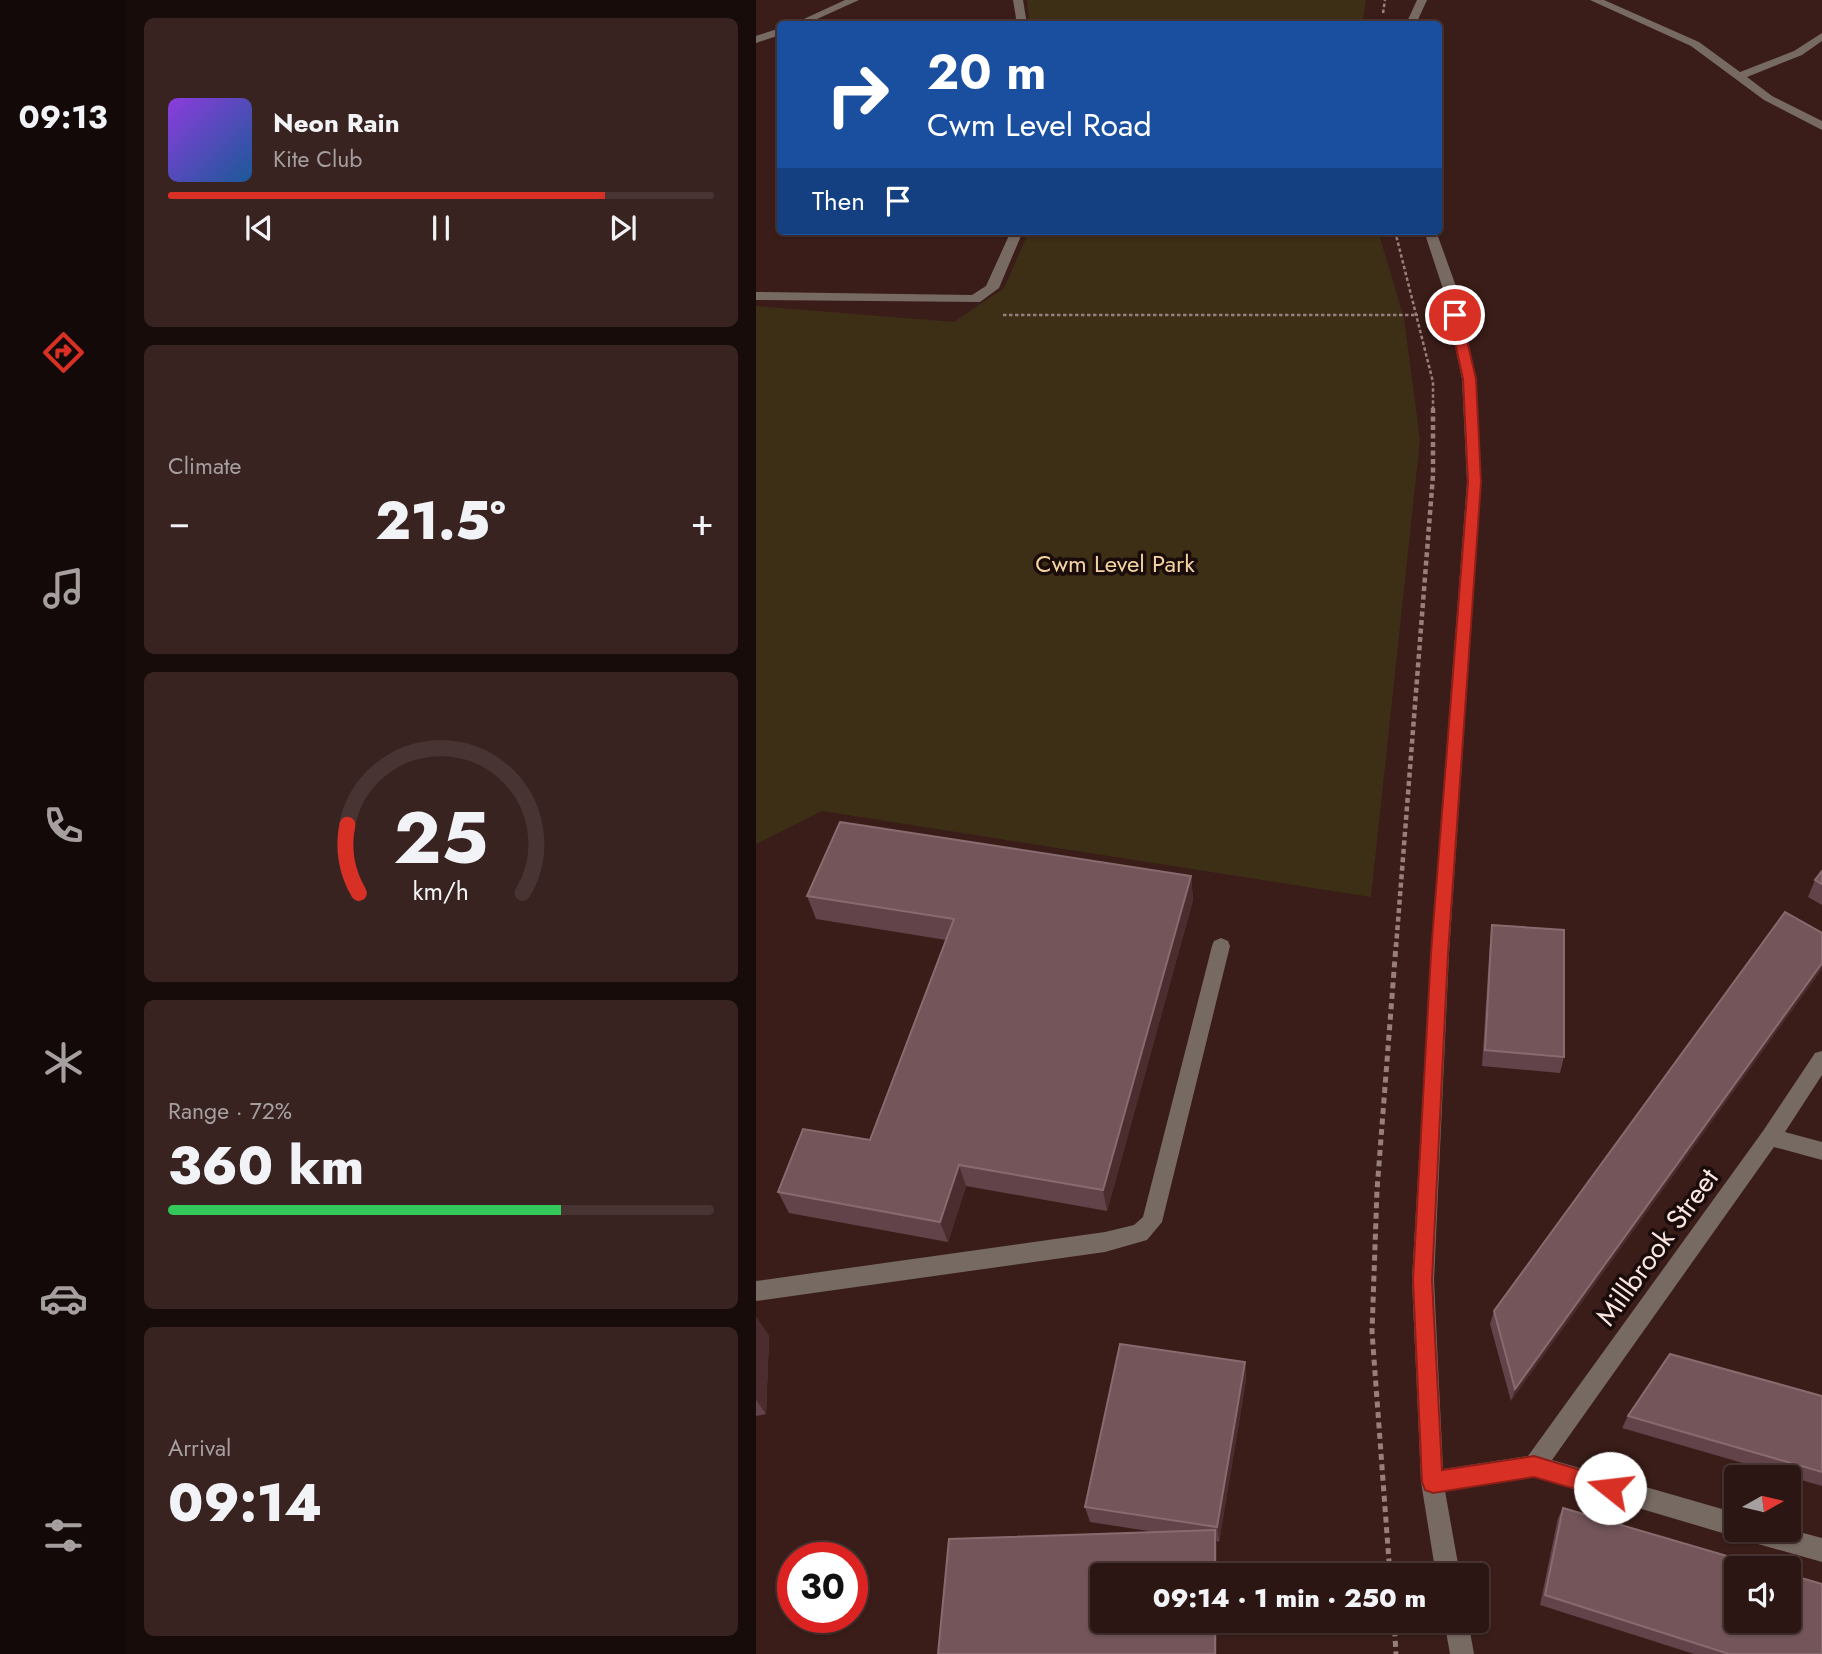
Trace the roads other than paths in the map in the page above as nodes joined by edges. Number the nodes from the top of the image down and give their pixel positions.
1 (854, 0) edge
2 (1018, 0) edge
3 (1422, 0) edge
4 (1595, 0) edge
5 (805, 21) edge
6 (1022, 21) edge
7 (1412, 21) edge
8 (777, 32) edge
9 (1822, 36) edge
10 (756, 40) edge
11 (1739, 76) junction
12 (1822, 126) edge
13 (1014, 235) edge
14 (1431, 235) edge
15 (756, 296) edge
16 (1221, 946) dead end
17 (1822, 1059) edge
18 (1770, 1137) junction
19 (1822, 1151) edge
20 (756, 1291) edge
21 (1534, 1466) junction
22 (1433, 1482) junction
23 (1724, 1521) edge
24 (1794, 1542) edge
25 (1822, 1550) edge
26 (1446, 1563) edge
27 (1458, 1633) edge
28 (1462, 1654) edge

1 - 5 street
2 - 6 street
3 - 7 street
4 - 11 street
8 - 10 street
9 - 11 street
11 - 12 street
13 - 15 street
14 - 22 street
16 - 20 street
17 - 18 street, Millbrook Street
18 - 19 street
18 - 21 street, Millbrook Street
21 - 22 street
21 - 23 street
22 - 26 street
24 - 25 street
27 - 28 street

